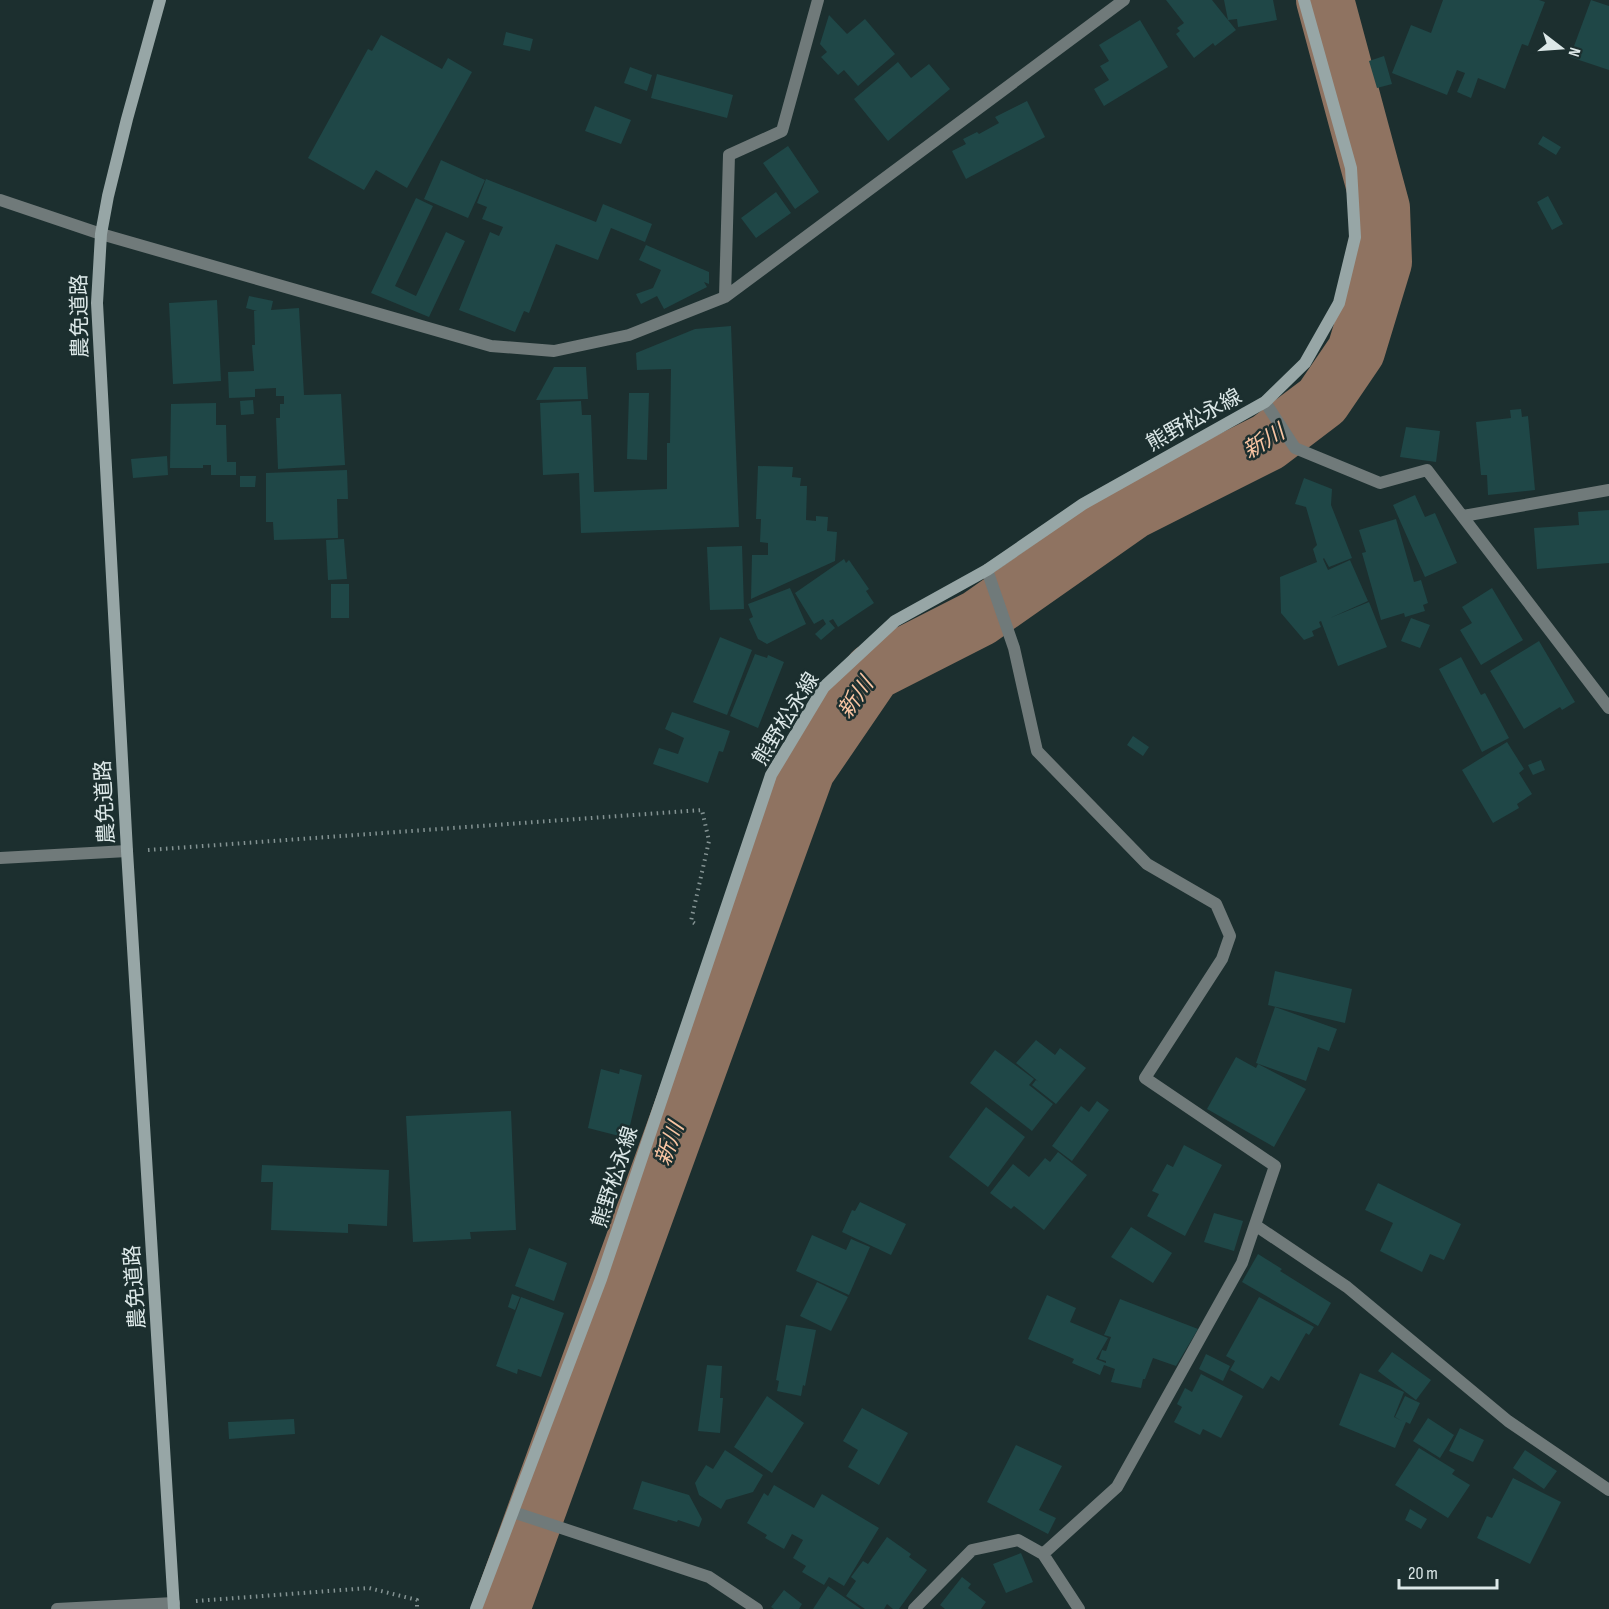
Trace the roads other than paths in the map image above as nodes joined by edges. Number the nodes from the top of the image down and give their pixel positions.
1 (160, 0) edge
2 (818, 0) edge
3 (1124, 0) edge
4 (1304, 0) edge
5 (0, 200) edge
6 (101, 234) junction
7 (725, 297) junction
8 (1265, 402) junction
9 (1609, 490) edge
10 (1463, 516) junction
11 (987, 570) junction
12 (1609, 708) edge
13 (127, 851) junction
14 (0, 858) edge
15 (1255, 1225) junction
16 (1609, 1490) edge
17 (513, 1512) junction
18 (1043, 1554) junction
19 (174, 1606) edge
20 (57, 1609) edge
21 (476, 1609) edge
22 (757, 1609) edge
23 (914, 1609) edge
24 (1079, 1609) edge

1 - 6 main road, 農免道路
2 - 7 street
3 - 7 street
4 - 8 main road, 熊野松永線
5 - 6 street
6 - 7 street
6 - 13 main road, 農免道路
8 - 10 street
8 - 11 main road, 熊野松永線
9 - 10 street
10 - 12 street
11 - 15 street
11 - 17 main road, 熊野松永線
13 - 14 street
13 - 19 main road, 農免道路
15 - 16 street
15 - 18 street
17 - 21 main road, 熊野松永線
17 - 22 street
18 - 23 street
18 - 24 street
19 - 20 street

